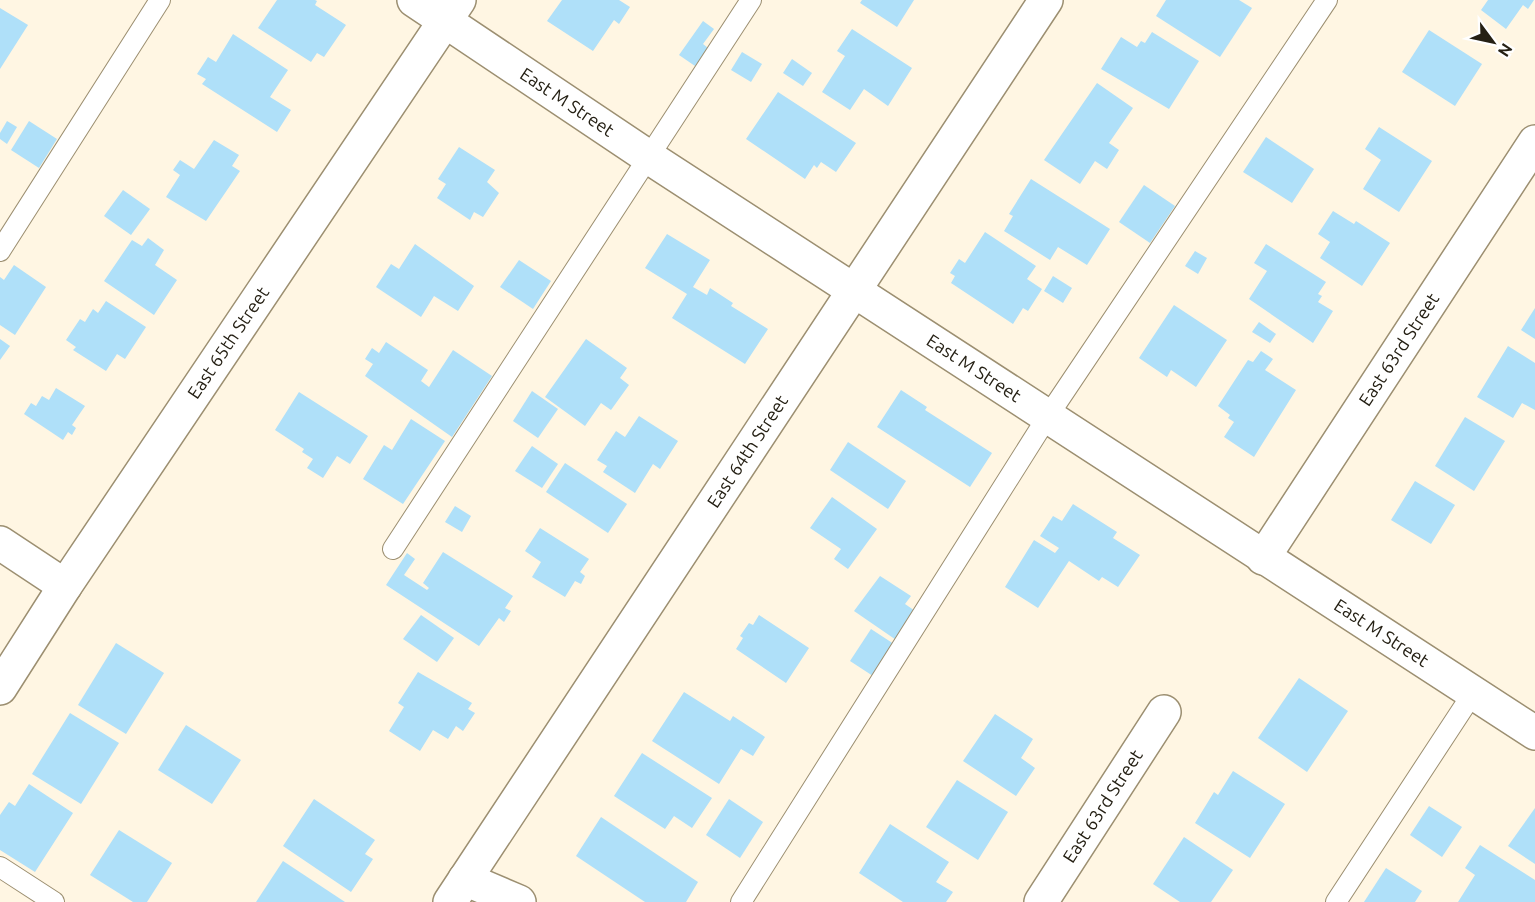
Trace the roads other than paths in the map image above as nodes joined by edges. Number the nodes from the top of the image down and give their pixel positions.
1 (160, 0) edge
2 (414, 0) edge
3 (751, 0) edge
4 (1046, 0) edge
5 (1327, 0) edge
6 (452, 10) edge
7 (1535, 142) edge
8 (647, 156) junction
9 (0, 251) edge
10 (856, 290) junction
11 (1048, 416) junction
12 (0, 543) edge
13 (393, 549) dead end
14 (1263, 558) junction
15 (65, 586) junction
16 (0, 688) edge
17 (1473, 693) junction
18 (1164, 712) dead end
19 (1535, 734) edge
20 (0, 867) edge
21 (458, 891) edge
22 (54, 902) edge
23 (519, 902) edge
24 (741, 902) edge
25 (1041, 902) edge
26 (1336, 902) edge

1 - 9 lane
2 - 6 street, East M Street
3 - 8 lane
4 - 10 street, East 64th Street
5 - 11 lane
6 - 8 street, East M Street
6 - 15 street, East 65th Street
7 - 14 street, East 63rd Street
8 - 10 street, East M Street
8 - 13 lane
10 - 11 street, East M Street
10 - 21 street, East 64th Street
11 - 14 street, East M Street
11 - 24 lane
12 - 15 street
14 - 17 street, East M Street
15 - 16 street, East 65th Street
17 - 19 street, East M Street
17 - 26 lane
18 - 25 street, East 63rd Street
20 - 22 lane
21 - 23 street

